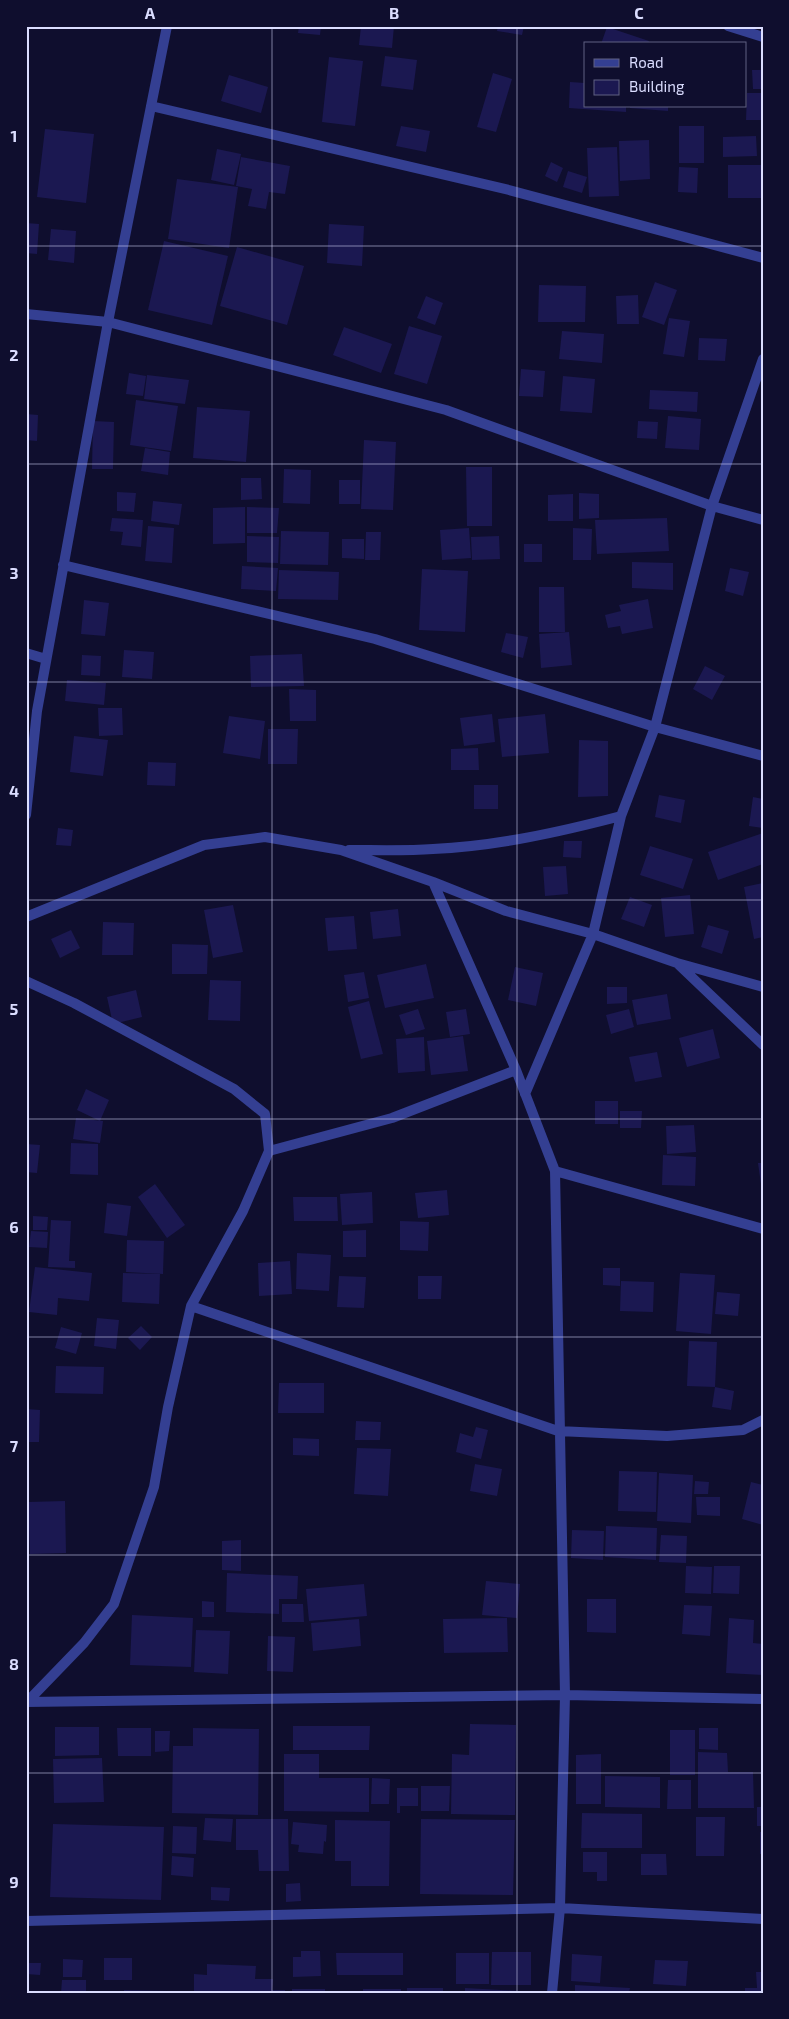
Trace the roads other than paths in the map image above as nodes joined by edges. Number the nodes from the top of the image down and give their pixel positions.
1 (167, 26) edge
2 (728, 26) edge
3 (763, 37) edge
4 (151, 106) junction
5 (763, 258) edge
6 (26, 314) edge
7 (108, 322) junction
8 (763, 359) edge
9 (712, 506) junction
10 (763, 520) edge
11 (63, 565) junction
12 (26, 654) edge
13 (46, 659) junction
14 (655, 727) junction
15 (763, 756) edge
16 (26, 815) edge
17 (621, 816) junction
18 (341, 850) junction
19 (433, 882) junction
20 (26, 917) edge
21 (592, 934) junction
22 (677, 963) junction
23 (26, 981) edge
24 (763, 987) edge
25 (763, 1045) edge
26 (516, 1070) junction
27 (525, 1094) junction
28 (269, 1151) junction
29 (555, 1171) junction
30 (763, 1229) edge
31 (191, 1306) junction
32 (763, 1420) edge
33 (558, 1431) junction
34 (565, 1695) junction
35 (763, 1699) edge
36 (27, 1702) edge
37 (560, 1908) junction
38 (763, 1919) edge
39 (26, 1921) edge
40 (552, 1993) edge

1 - 4 street
2 - 3 street
4 - 5 street
4 - 7 street
6 - 7 street
7 - 9 street
7 - 11 street
8 - 9 street
9 - 10 street
9 - 14 street
11 - 13 street
11 - 14 street
12 - 13 street
13 - 16 street
14 - 15 street
14 - 17 street
17 - 18 street
17 - 21 street
18 - 19 street
18 - 20 street
19 - 21 street
19 - 26 street
21 - 22 street
21 - 27 street
22 - 24 street
22 - 25 street
23 - 28 street
26 - 27 street
26 - 28 street
27 - 29 street
28 - 31 street
29 - 30 street
29 - 33 street
31 - 33 street
31 - 36 street
32 - 33 street
33 - 34 street
34 - 35 street
34 - 36 street
34 - 37 street
37 - 38 street
37 - 39 street
37 - 40 street

